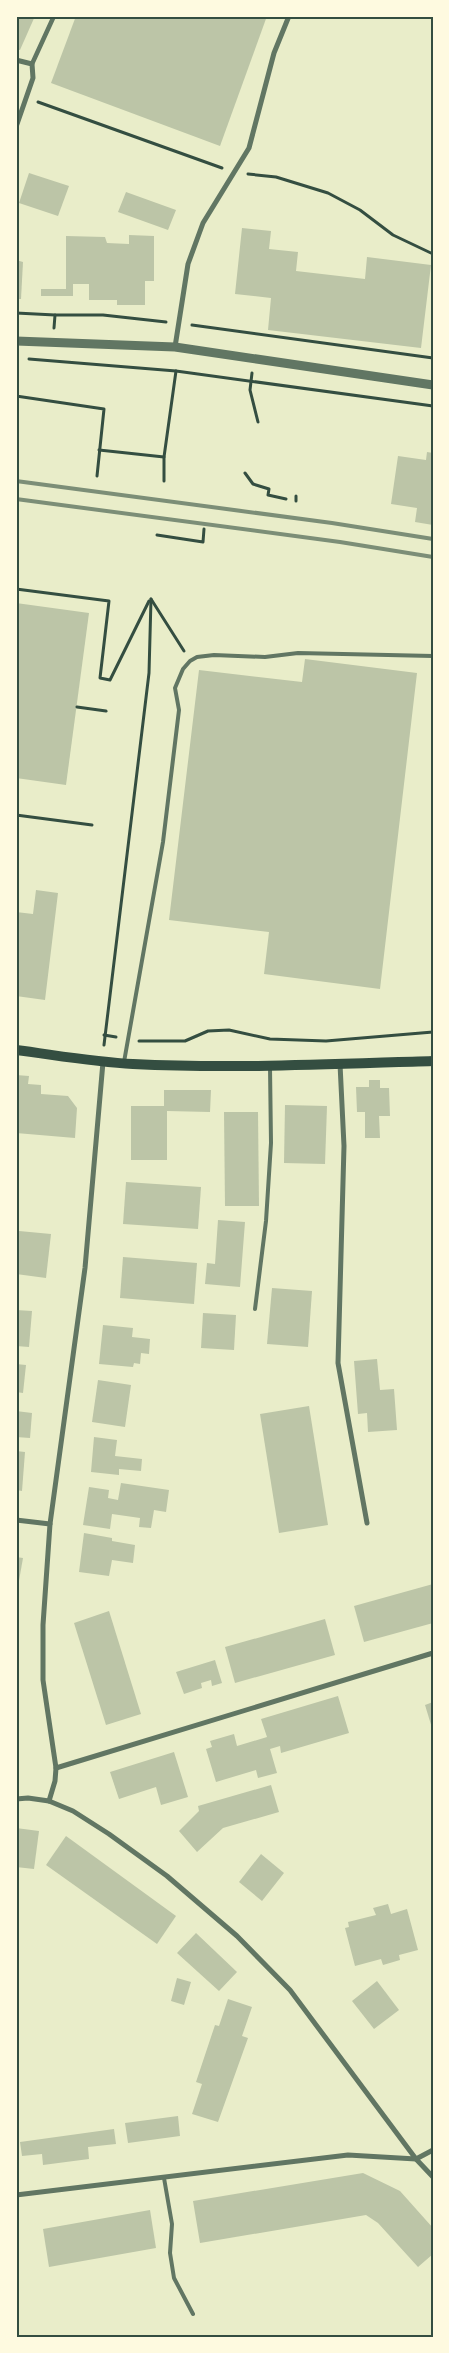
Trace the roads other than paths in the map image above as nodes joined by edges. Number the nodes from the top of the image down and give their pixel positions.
1 (54, 16) edge
2 (289, 16) edge
3 (16, 60) edge
4 (32, 64) junction
5 (16, 127) edge
6 (16, 341) edge
7 (175, 347) junction
8 (433, 385) edge
9 (433, 656) edge
10 (16, 1050) edge
11 (433, 1061) edge
12 (103, 1062) junction
13 (124, 1063) junction
14 (340, 1064) junction
15 (270, 1067) junction
16 (255, 1309) dead end
17 (16, 1520) edge
18 (367, 1523) dead end
19 (50, 1524) junction
20 (433, 1653) edge
21 (56, 1768) junction
22 (16, 1799) edge
23 (48, 1801) junction
24 (433, 2150) edge
25 (416, 2159) junction
26 (433, 2177) edge
27 (164, 2178) junction
28 (16, 2195) edge
29 (193, 2314) dead end

1 - 4 street
2 - 7 street
3 - 4 street
4 - 5 street
6 - 7 street
7 - 8 street
9 - 13 lane
10 - 12 main road
11 - 14 main road
12 - 13 main road
12 - 19 street
13 - 15 main road
14 - 15 main road
14 - 18 street
15 - 16 lane
17 - 19 street
19 - 21 street
20 - 21 street
21 - 23 street
22 - 23 street
23 - 25 street
24 - 25 street
25 - 26 street
25 - 27 street
27 - 28 street
27 - 29 lane

